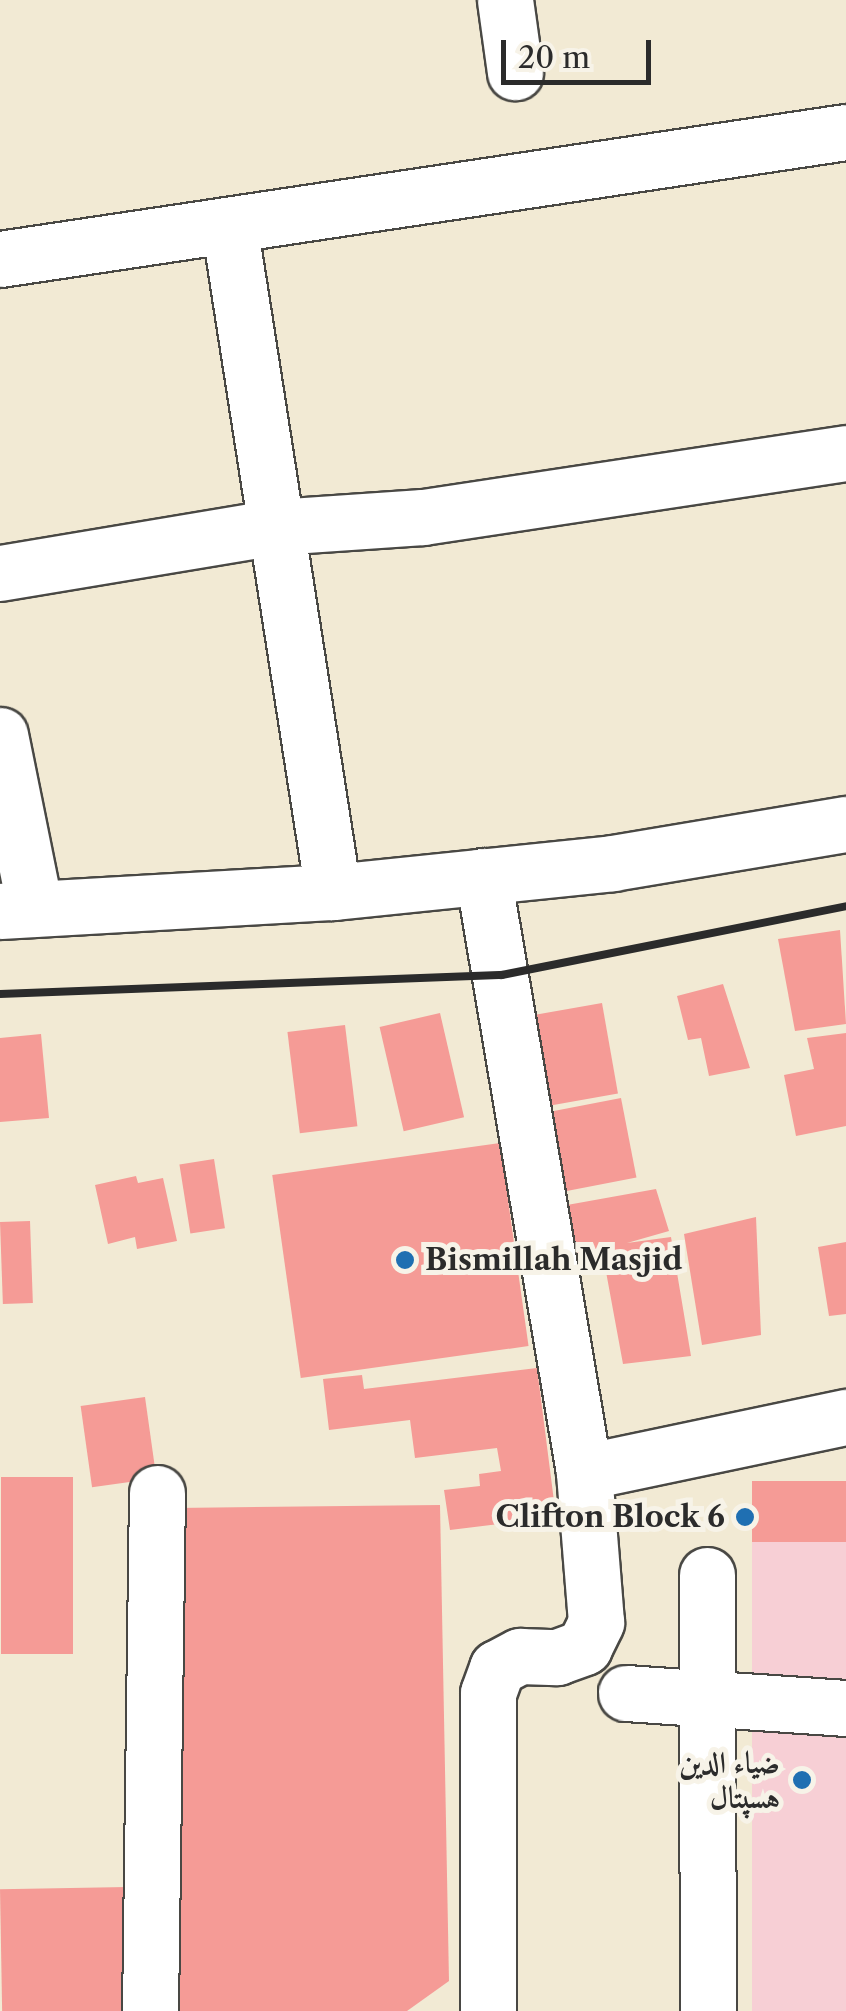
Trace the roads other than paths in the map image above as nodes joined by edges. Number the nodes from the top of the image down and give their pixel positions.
1 (506, 0) edge
2 (515, 72) dead end
3 (846, 132) edge
4 (230, 225) junction
5 (0, 259) edge
6 (846, 453) edge
7 (276, 526) junction
8 (0, 573) edge
9 (0, 734) edge
10 (846, 824) edge
11 (484, 876) junction
12 (332, 892) junction
13 (17, 910) edge
14 (846, 1417) edge
15 (584, 1472) junction
16 (157, 1493) dead end
17 (707, 1575) dead end
18 (626, 1692) dead end
19 (708, 1697) junction
20 (846, 1708) edge
21 (150, 2011) edge
22 (488, 2011) edge
23 (708, 2011) edge

1 - 2 street
3 - 4 street
4 - 5 street
4 - 7 street
6 - 7 street
7 - 8 street
7 - 12 street
9 - 13 street
10 - 11 street
11 - 12 street
11 - 15 street
12 - 13 street
14 - 15 street
15 - 22 street
16 - 21 street
17 - 19 street
18 - 19 street
19 - 20 street
19 - 23 street

